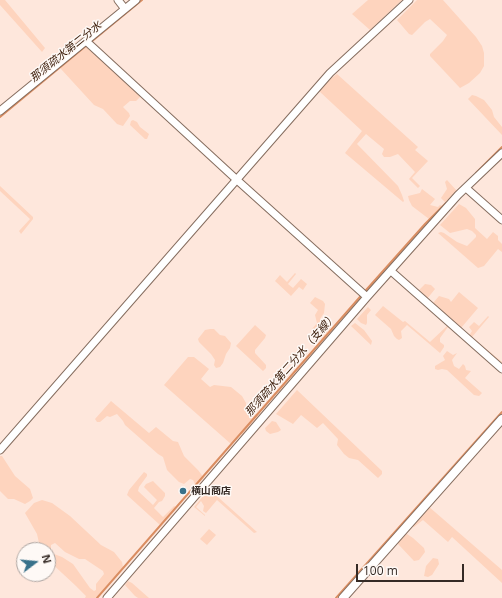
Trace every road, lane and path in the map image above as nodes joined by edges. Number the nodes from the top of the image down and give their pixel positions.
1 (118, 0) edge
2 (136, 0) edge
3 (410, 0) edge
4 (125, 9) junction
5 (86, 41) junction
6 (0, 111) edge
7 (502, 153) edge
8 (237, 180) junction
9 (466, 188) junction
10 (502, 220) edge
11 (391, 271) junction
12 (367, 297) junction
13 (502, 369) edge
14 (502, 419) edge
15 (0, 450) edge
16 (107, 598) edge
17 (343, 598) edge

1 - 4 street
2 - 4 street
3 - 8 street
4 - 5 street
5 - 6 street
5 - 8 street
7 - 9 street
8 - 12 street
8 - 15 street
9 - 10 street
9 - 11 street
11 - 12 street
11 - 13 street
12 - 16 street
14 - 17 street

